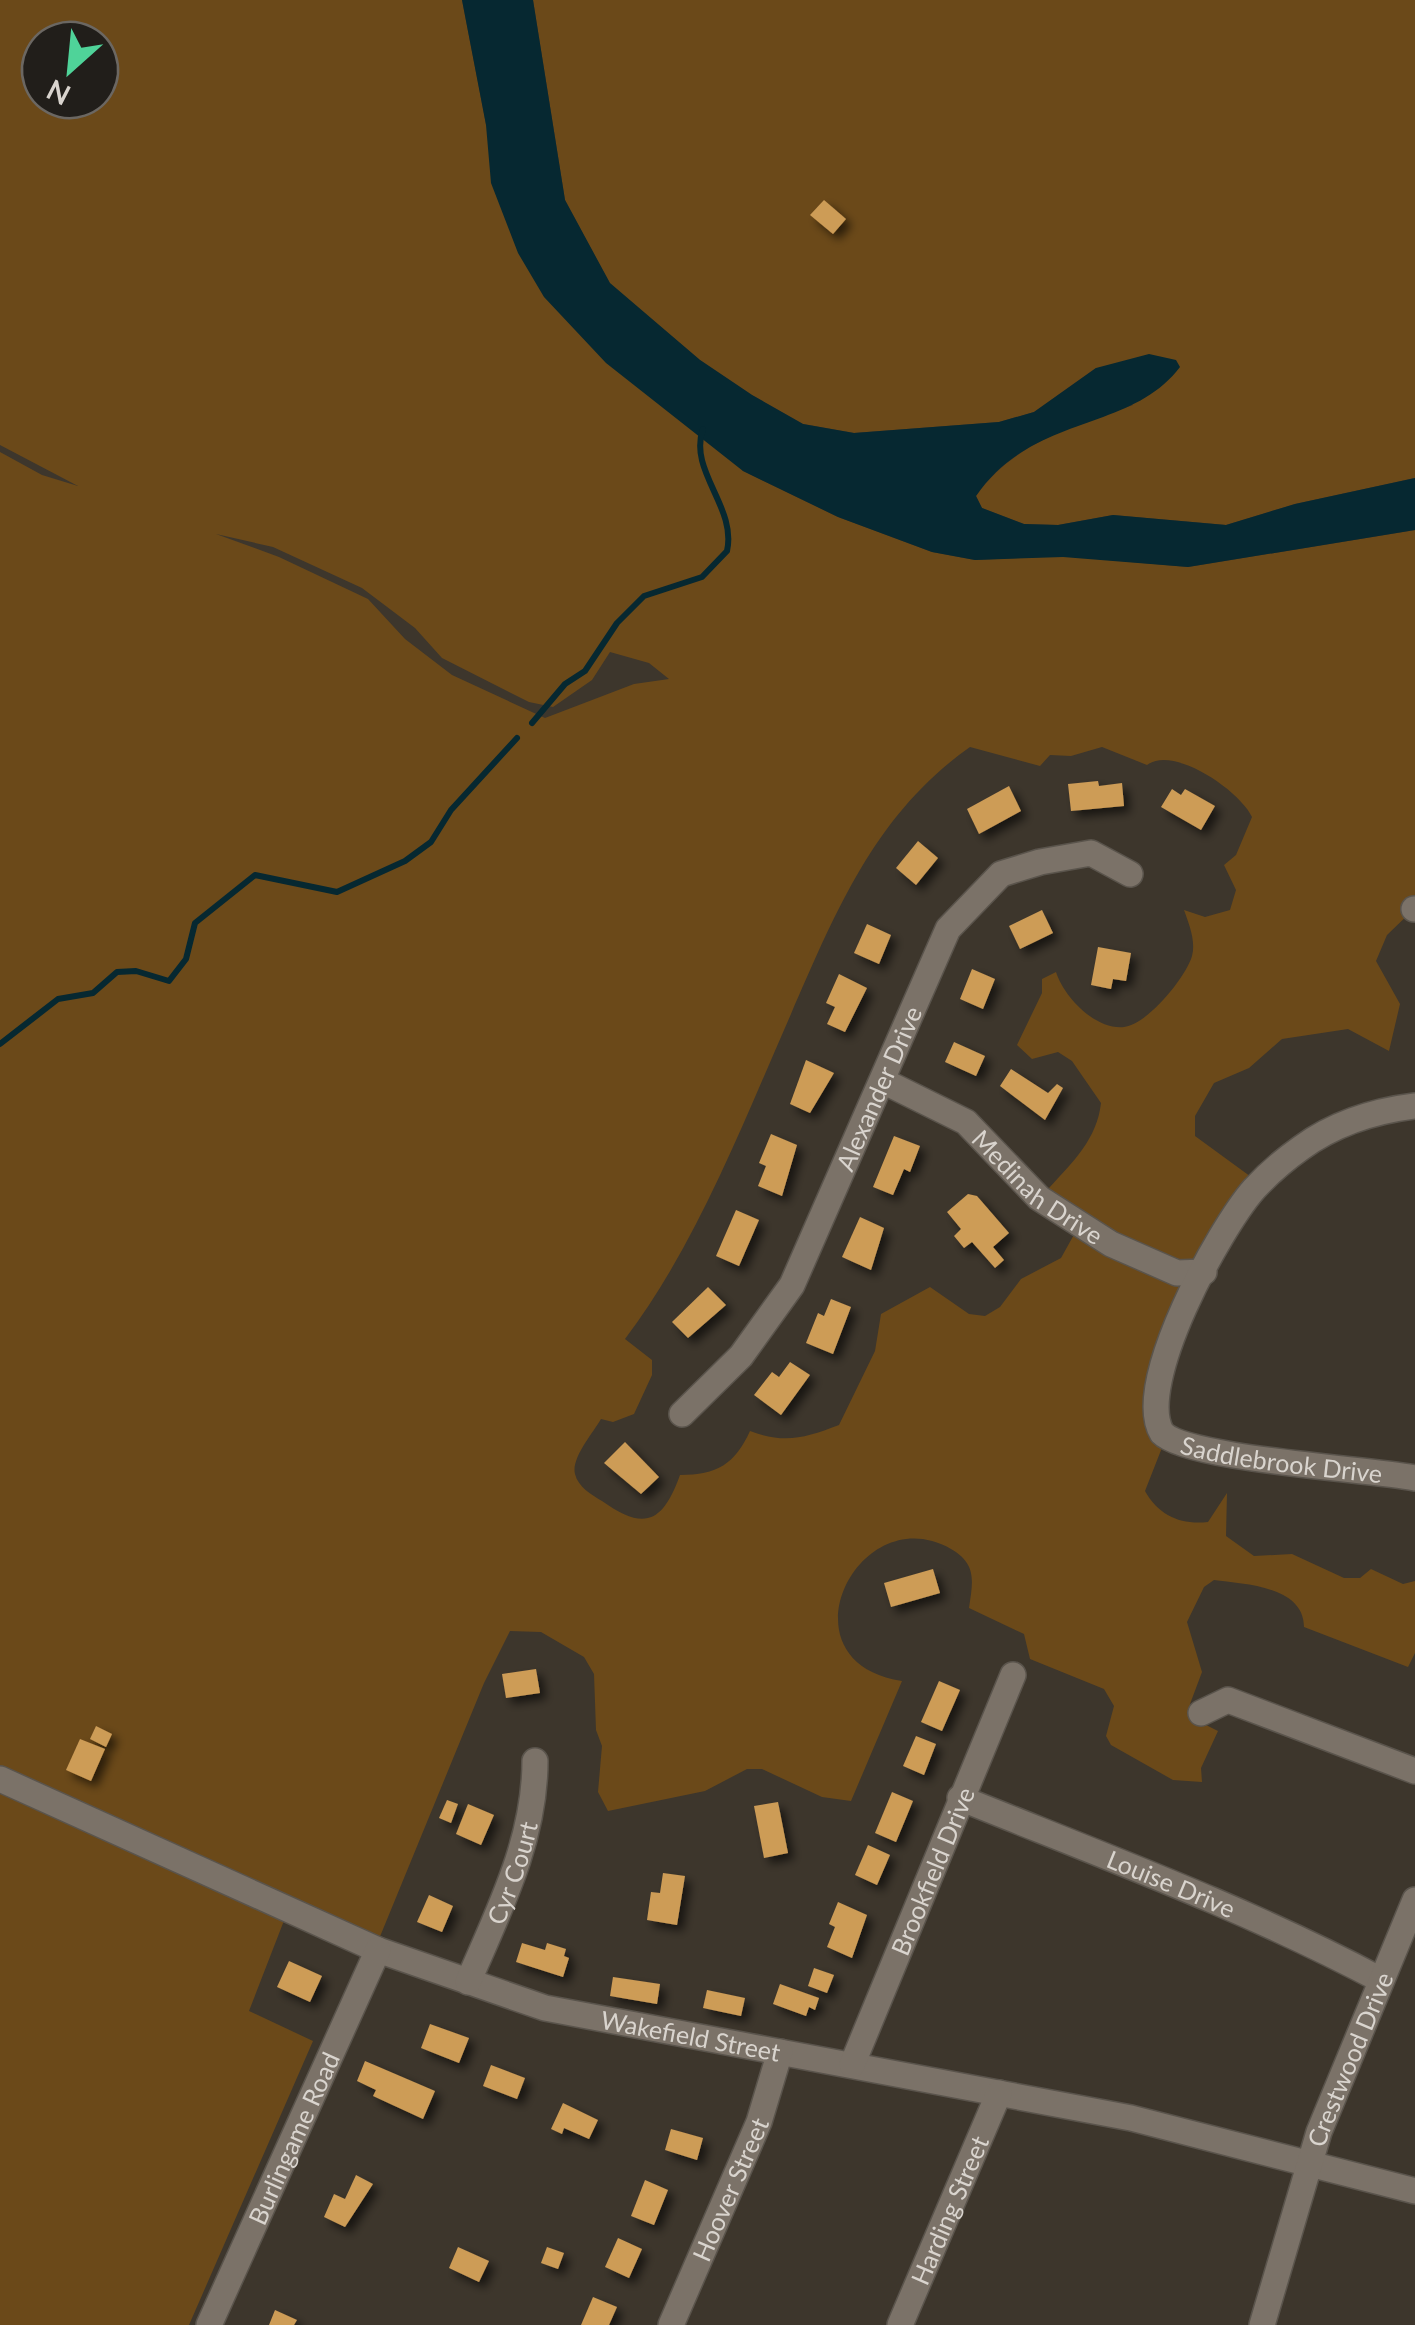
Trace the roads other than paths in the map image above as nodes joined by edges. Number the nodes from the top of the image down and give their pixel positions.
1 (1130, 874) dead end
2 (882, 1080) junction
3 (1415, 1106) edge
4 (1204, 1272) junction
5 (682, 1414) dead end
6 (1415, 1478) edge
7 (1013, 1675) dead end
8 (1201, 1713) dead end
9 (535, 1761) dead end
10 (1415, 1772) edge
11 (0, 1779) edge
12 (960, 1798) junction
13 (1415, 1900) edge
14 (378, 1950) junction
15 (1379, 1980) junction
16 (468, 1982) junction
17 (780, 2052) junction
18 (852, 2065) junction
19 (999, 2094) junction
20 (1313, 2164) junction
21 (1415, 2191) edge
22 (208, 2325) edge
23 (671, 2325) edge
24 (900, 2325) edge
25 (1262, 2325) edge

1 - 2 street, Alexander Drive
2 - 4 street, Medinah Drive
2 - 5 street, Alexander Drive
3 - 4 street
4 - 6 street, Saddlebrook Drive
7 - 12 street, Brookfield Drive
8 - 10 street
9 - 16 street, Cyr Court
11 - 14 street, Wakefield Street
12 - 15 street, Louise Drive
12 - 18 street, Brookfield Drive
13 - 15 street, Crestwood Drive
14 - 16 street, Wakefield Street
14 - 22 street, Burlingame Road
15 - 20 street, Crestwood Drive
16 - 17 street, Wakefield Street
17 - 18 street, Wakefield Street
17 - 23 street, Hoover Street
18 - 19 street, Wakefield Street
19 - 20 street, Wakefield Street
19 - 24 street, Harding Street
20 - 21 street, Wakefield Street
20 - 25 street, Crestwood Drive

